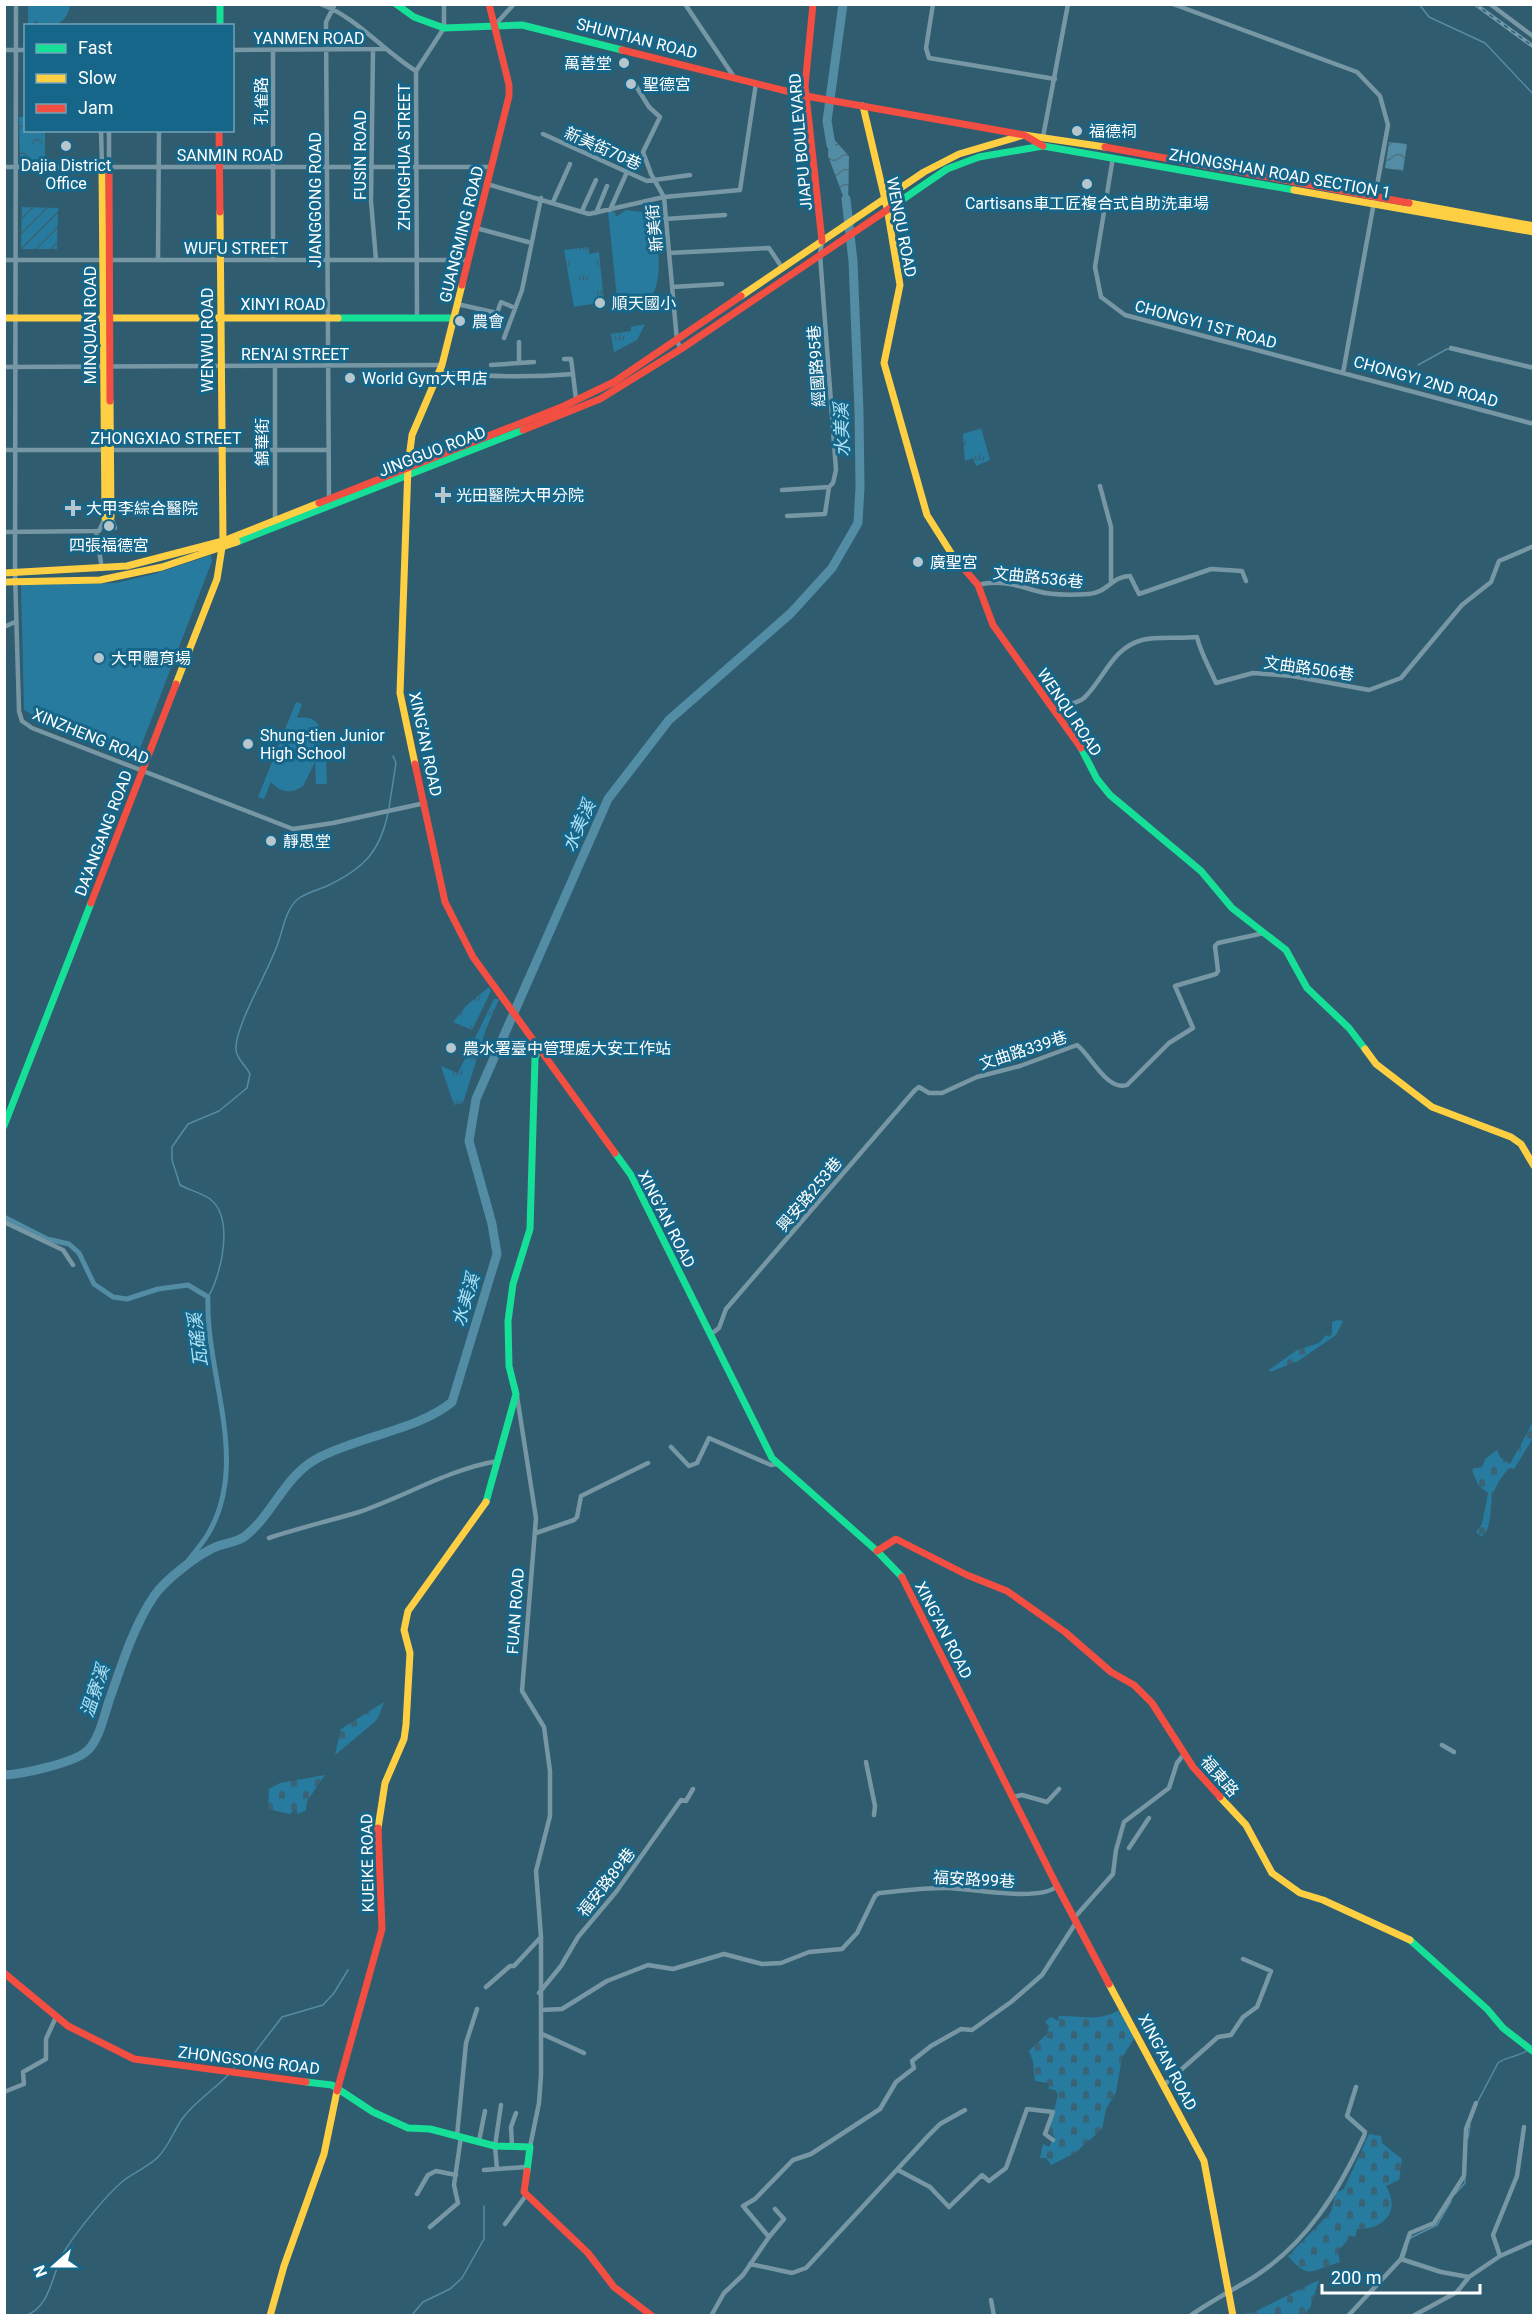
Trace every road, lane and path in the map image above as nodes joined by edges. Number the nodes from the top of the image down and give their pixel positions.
1 (16, 4) edge
2 (220, 4) edge
3 (320, 4) edge
4 (396, 4) edge
5 (444, 4) edge
6 (489, 4) edge
7 (514, 4) edge
8 (685, 4) edge
9 (813, 4) edge
10 (933, 4) edge
11 (1068, 4) edge
12 (1173, 4) edge
13 (1490, 4) edge
14 (334, 7) edge
15 (220, 24) edge
16 (495, 26) junction
17 (444, 28) junction
18 (1533, 37) edge
19 (373, 49) junction
20 (385, 49) junction
21 (4, 50) edge
22 (16, 50) junction
23 (24, 50) edge
24 (234, 50) edge
25 (273, 50) junction
26 (327, 50) junction
27 (416, 71) junction
28 (734, 77) junction
29 (1055, 79) junction
30 (756, 82) junction
31 (636, 86) dead end
32 (810, 96) junction
33 (863, 106) junction
34 (101, 132) edge
35 (109, 132) edge
36 (159, 132) edge
37 (219, 132) edge
38 (543, 134) dead end
39 (1024, 135) junction
40 (1043, 136) junction
41 (1043, 146) junction
42 (1113, 157) junction
43 (570, 164) dead end
44 (4, 167) edge
45 (16, 167) junction
46 (105, 167) junction
47 (159, 167) junction
48 (273, 167) junction
49 (327, 167) junction
50 (372, 167) junction
51 (416, 167) junction
52 (492, 167) junction
53 (219, 168) junction
54 (627, 172) junction
55 (690, 175) dead end
56 (653, 179) junction
57 (596, 180) dead end
58 (488, 184) junction
59 (607, 186) dead end
60 (664, 197) junction
61 (541, 198) junction
62 (883, 200) junction
63 (1376, 200) junction
64 (553, 202) junction
65 (887, 208) junction
66 (610, 210) junction
67 (582, 211) junction
68 (596, 213) junction
69 (725, 215) dead end
70 (665, 219) junction
71 (1533, 226) edge
72 (476, 228) junction
73 (1533, 232) edge
74 (822, 241) junction
75 (528, 242) dead end
76 (669, 253) junction
77 (820, 254) junction
78 (158, 259) junction
79 (220, 259) junction
80 (4, 260) edge
81 (16, 260) junction
82 (106, 260) junction
83 (273, 260) junction
84 (327, 260) junction
85 (376, 260) junction
86 (417, 260) junction
87 (468, 260) junction
88 (783, 269) junction
89 (722, 284) dead end
90 (672, 287) junction
91 (457, 304) junction
92 (515, 308) junction
93 (220, 317) junction
94 (4, 318) edge
95 (16, 318) junction
96 (106, 318) junction
97 (327, 318) junction
98 (417, 318) junction
99 (454, 318) junction
100 (504, 338) dead end
101 (677, 340) junction
102 (519, 342) dead end
103 (1451, 348) dead end
104 (681, 349) junction
105 (564, 359) dead end
106 (534, 362) dead end
107 (519, 363) junction
108 (327, 365) junction
109 (491, 365) dead end
110 (107, 366) junction
111 (220, 366) junction
112 (275, 366) junction
113 (4, 367) edge
114 (16, 367) junction
115 (441, 368) junction
116 (1533, 368) edge
117 (1343, 373) junction
118 (573, 374) junction
119 (576, 400) junction
120 (1533, 424) edge
121 (4, 450) edge
122 (15, 450) junction
123 (107, 450) junction
124 (222, 450) junction
125 (274, 450) junction
126 (327, 450) junction
127 (409, 470) junction
128 (1100, 486) dead end
129 (829, 487) junction
130 (782, 490) dead end
131 (329, 501) junction
132 (787, 516) dead end
133 (108, 518) junction
134 (275, 518) junction
135 (115, 528) dead end
136 (98, 531) junction
137 (4, 532) edge
138 (16, 532) junction
139 (222, 544) junction
140 (1533, 546) edge
141 (102, 569) junction
142 (4, 573) edge
143 (15, 573) junction
144 (1111, 581) junction
145 (1246, 581) dead end
146 (4, 582) edge
147 (15, 582) junction
148 (978, 585) junction
149 (15, 622) junction
150 (4, 627) edge
151 (1054, 709) junction
152 (141, 770) junction
153 (424, 803) junction
154 (1266, 932) junction
155 (539, 1048) junction
156 (545, 1057) junction
157 (534, 1074) junction
158 (937, 1094) joint
159 (4, 1126) edge
160 (1533, 1166) edge
161 (4, 1222) edge
162 (73, 1265) dead end
163 (710, 1335) junction
164 (516, 1394) junction
165 (671, 1447) dead end
166 (498, 1461) junction
167 (648, 1463) dead end
168 (778, 1464) junction
169 (536, 1533) junction
170 (270, 1538) dead end
171 (877, 1551) junction
172 (1442, 1745) dead end
173 (1454, 1752) dead end
174 (1184, 1754) junction
175 (866, 1762) dead end
176 (693, 1789) dead end
177 (1059, 1789) dead end
178 (1013, 1797) junction
179 (874, 1815) dead end
180 (1149, 1818) dead end
181 (1129, 1848) dead end
182 (1057, 1886) junction
183 (1076, 1919) junction
184 (541, 1937) junction
185 (1243, 1959) dead end
186 (4, 1973) edge
187 (486, 1987) dead end
188 (539, 1993) junction
189 (477, 2009) dead end
190 (541, 2010) junction
191 (56, 2017) junction
192 (542, 2034) junction
193 (584, 2052) dead end
194 (1533, 2052) edge
195 (1165, 2084) junction
196 (1356, 2087) dead end
197 (337, 2088) junction
198 (4, 2092) edge
199 (1476, 2103) dead end
200 (501, 2105) dead end
201 (485, 2110) dead end
202 (965, 2110) dead end
203 (516, 2113) dead end
204 (1524, 2127) dead end
205 (459, 2137) junction
206 (1053, 2140) dead end
207 (479, 2141) junction
208 (495, 2145) junction
209 (512, 2146) junction
210 (530, 2146) junction
211 (525, 2167) junction
212 (497, 2169) junction
213 (484, 2170) dead end
214 (898, 2170) junction
215 (456, 2175) junction
216 (417, 2194) dead end
217 (527, 2194) junction
218 (775, 2209) dead end
219 (505, 2224) dead end
220 (430, 2228) dead end
221 (770, 2237) junction
222 (1533, 2241) edge
223 (1500, 2256) junction
224 (1401, 2259) junction
225 (750, 2264) junction
226 (1469, 2277) junction
227 (1229, 2291) junction
228 (991, 2300) dead end
229 (270, 2316) edge
230 (652, 2316) edge
231 (711, 2316) edge
232 (994, 2316) edge
233 (1190, 2316) edge
234 (1233, 2316) edge
235 (1348, 2316) edge
236 (1413, 2316) edge

1 - 22 street, XINZHENG ROAD
2 - 15 street
3 - 14 street
4 - 17 street, SHUNTIAN ROAD
5 - 17 street
6 - 16 street, GUANGMING ROAD
7 - 16 street
8 - 28 street
9 - 32 street, JIAPU BOULEVARD
10 - 29 street
11 - 29 street
12 - 63 street, CHONGYI 2ND ROAD
13 - 18 street
14 - 20 street
14 - 26 street, JIANGGONG ROAD
16 - 17 street, SHUNTIAN ROAD
16 - 28 street, SHUNTIAN ROAD
16 - 52 street, GUANGMING ROAD
17 - 27 street, ZHONGHUA STREET
19 - 20 street, YANMEN ROAD
19 - 26 street, YANMEN ROAD
19 - 50 street, FUSIN ROAD
20 - 27 street
21 - 22 street
22 - 23 street
22 - 45 street, XINZHENG ROAD
24 - 25 street, YANMEN ROAD
25 - 26 street, YANMEN ROAD
25 - 48 street, 孔雀路
26 - 49 street, JIANGGONG ROAD
27 - 51 street, ZHONGHUA STREET
28 - 30 street
29 - 40 street
30 - 32 street
30 - 60 street
31 - 56 street, 新美街
32 - 33 street, ZHONGSHAN ROAD SECTION 1
32 - 74 street, JIAPU BOULEVARD
33 - 39 street, ZHONGSHAN ROAD SECTION 1
33 - 62 street, WENQU ROAD
34 - 46 street, MINQUAN ROAD
35 - 46 street, MINQUAN ROAD
36 - 47 street
37 - 53 street, WENWU ROAD
38 - 54 street, 新美街70巷
39 - 40 street, ZHONGSHAN ROAD SECTION 1
39 - 41 street, ZHONGSHAN ROAD SECTION 1
39 - 62 street
40 - 41 street
40 - 63 street, ZHONGSHAN ROAD SECTION 1
41 - 42 street, ZHONGSHAN ROAD SECTION 1
41 - 65 street
42 - 63 street, ZHONGSHAN ROAD SECTION 1
42 - 117 street, CHONGYI 1ST ROAD
43 - 64 street
44 - 45 street, SANMIN ROAD
45 - 46 street, SANMIN ROAD
45 - 81 street, XINZHENG ROAD
46 - 47 street, SANMIN ROAD
46 - 82 street, MINQUAN ROAD
47 - 53 street, SANMIN ROAD
47 - 78 street
48 - 49 street, SANMIN ROAD
48 - 53 street, SANMIN ROAD
48 - 83 street, 孔雀路
49 - 50 street, SANMIN ROAD
49 - 84 street, JIANGGONG ROAD
50 - 51 street, SANMIN ROAD
50 - 85 street, FUSIN ROAD
51 - 52 street, SANMIN ROAD
51 - 86 street, ZHONGHUA STREET
52 - 58 street, GUANGMING ROAD
53 - 79 street, WENWU ROAD
54 - 56 street, 新美街70巷
54 - 66 street
55 - 56 street
56 - 60 street, 新美街
57 - 67 street
58 - 61 street
58 - 72 street, GUANGMING ROAD
59 - 68 street
60 - 66 street
60 - 70 street, 新美街
61 - 64 street
61 - 92 street
62 - 65 street, WENQU ROAD
62 - 74 street, JINGGUO ROAD
63 - 71 street, ZHONGSHAN ROAD SECTION 1
63 - 73 street, ZHONGSHAN ROAD SECTION 1
63 - 117 street, CHONGYI 2ND ROAD
64 - 67 street
65 - 77 street, JINGGUO ROAD
65 - 148 street, WENQU ROAD
66 - 68 street
67 - 68 street
69 - 70 street
70 - 76 street, 新美街
72 - 75 street
72 - 87 street, GUANGMING ROAD
74 - 77 street, 經國路95巷
74 - 88 street, JINGGUO ROAD
76 - 88 street
76 - 90 street, 新美街
77 - 104 street, JINGGUO ROAD
77 - 129 street, 經國路95巷
78 - 79 street, WUFU STREET
78 - 82 street, WUFU STREET
79 - 83 street, WUFU STREET
79 - 93 street, WENWU ROAD
80 - 81 street, WUFU STREET
81 - 82 street, WUFU STREET
81 - 95 street, XINZHENG ROAD
82 - 96 street, MINQUAN ROAD
83 - 84 street, WUFU STREET
84 - 85 street, WUFU STREET
84 - 97 street, JIANGGONG ROAD
85 - 86 street, WUFU STREET
86 - 87 street, WUFU STREET
86 - 98 street, ZHONGHUA STREET
87 - 91 street, GUANGMING ROAD
88 - 101 street, JINGGUO ROAD
89 - 90 street
90 - 101 street, 新美街
91 - 92 street
91 - 99 street, GUANGMING ROAD
92 - 100 street
93 - 96 street, XINYI ROAD
93 - 97 street, XINYI ROAD
93 - 111 street, WENWU ROAD
94 - 95 street, XINYI ROAD
95 - 96 street, XINYI ROAD
95 - 114 street, XINZHENG ROAD
96 - 110 street, MINQUAN ROAD
97 - 98 street, XINYI ROAD
97 - 108 street, JIANGGONG ROAD
98 - 99 street, XINYI ROAD
99 - 115 street, GUANGMING ROAD
101 - 104 street, 新美街
101 - 119 street, JINGGUO ROAD
102 - 107 street
103 - 116 street
104 - 127 street, JINGGUO ROAD
105 - 118 street
106 - 107 street
107 - 109 street
108 - 112 street, REN’AI STREET
108 - 115 street, REN’AI STREET
108 - 126 street, JIANGGONG ROAD
110 - 111 street, REN’AI STREET
110 - 114 street, REN’AI STREET
110 - 123 street, MINQUAN ROAD
111 - 112 street, REN’AI STREET
111 - 124 street, WENWU ROAD
112 - 125 street, 錦華街
113 - 114 street, REN’AI STREET
114 - 122 street, XINZHENG ROAD
115 - 118 street, REN’AI STREET
115 - 127 street, GUANGMING ROAD
117 - 120 street, CHONGYI 2ND ROAD
118 - 119 street
119 - 127 street, JINGGUO ROAD
121 - 122 street, ZHONGXIAO STREET
122 - 123 street, ZHONGXIAO STREET
122 - 138 street, XINZHENG ROAD
123 - 124 street, ZHONGXIAO STREET
123 - 133 street, MINQUAN ROAD
124 - 125 street, ZHONGXIAO STREET
124 - 139 street, WENWU ROAD
125 - 126 street, ZHONGXIAO STREET
125 - 134 street, 錦華街
126 - 131 street, JIANGGONG ROAD
127 - 131 street, JINGGUO ROAD
127 - 153 street, XING’AN ROAD
128 - 144 street
129 - 130 street
129 - 132 street, 經國路95巷
131 - 134 street, JINGGUO ROAD
131 - 139 street, JINGGUO ROAD
133 - 135 street
133 - 136 street
134 - 139 street, JINGGUO ROAD
136 - 138 street
136 - 141 street
137 - 138 street
138 - 143 street, XINZHENG ROAD
139 - 141 street, JINGGUO ROAD
139 - 147 street, JINGGUO ROAD
139 - 152 street, DA’ANGANG ROAD
140 - 151 street, 文曲路506巷
141 - 143 street, JINGGUO ROAD
142 - 143 street, JINGGUO ROAD
143 - 147 street, XINZHENG ROAD
144 - 145 street
144 - 148 street, 文曲路536巷
146 - 147 street, JINGGUO ROAD
147 - 149 street, XINZHENG ROAD
148 - 151 street, WENQU ROAD
149 - 150 street
149 - 152 street, XINZHENG ROAD
151 - 154 street, WENQU ROAD
152 - 153 street, XINZHENG ROAD
152 - 159 street, DA’ANGANG ROAD
153 - 155 street, XING’AN ROAD
154 - 158 street, 文曲路339巷
154 - 160 street, WENQU ROAD
155 - 156 street, XING’AN ROAD
155 - 157 street, FUAN ROAD
156 - 157 street
156 - 163 street, XING’AN ROAD
157 - 164 street, FUAN ROAD
158 - 163 street, 興安路253巷
161 - 162 street
163 - 168 street, XING’AN ROAD
164 - 166 street, KUEIKE ROAD
164 - 169 street, FUAN ROAD
165 - 168 street
166 - 170 street
166 - 197 street, KUEIKE ROAD
167 - 169 street
168 - 171 street, XING’AN ROAD
169 - 184 street, FUAN ROAD
171 - 174 street, 福東路
171 - 178 street, XING’AN ROAD
172 - 173 street
174 - 183 street
174 - 194 street, 福東路
175 - 179 street
176 - 188 street, 福安路89巷
177 - 178 street
178 - 182 street, XING’AN ROAD
180 - 181 street
182 - 183 street, XING’AN ROAD
182 - 190 street, 福安路99巷
183 - 195 street, XING’AN ROAD
183 - 221 street
184 - 187 street
184 - 188 street, FUAN ROAD
185 - 195 street
186 - 191 street, ZHONGSONG ROAD
188 - 190 street, FUAN ROAD
189 - 205 street
190 - 192 street, FUAN ROAD
191 - 197 street, ZHONGSONG ROAD
191 - 198 street
192 - 193 street
192 - 210 street, FUAN ROAD
195 - 227 street, XING’AN ROAD
196 - 227 street
197 - 205 street, ZHONGSONG ROAD
197 - 229 street, KUEIKE ROAD
199 - 224 street
200 - 208 street
201 - 207 street
202 - 214 street
203 - 209 street
204 - 223 street
205 - 207 street, ZHONGSONG ROAD
205 - 215 street
206 - 214 street
207 - 208 street, ZHONGSONG ROAD
208 - 209 street, ZHONGSONG ROAD
208 - 212 street
209 - 210 street, ZHONGSONG ROAD
210 - 211 street
211 - 212 street
211 - 217 street
212 - 213 street
214 - 225 street
215 - 216 street
215 - 220 street
217 - 219 street
217 - 230 street
218 - 221 street
221 - 225 street
222 - 223 street
223 - 226 street
224 - 226 street
224 - 235 street
225 - 231 street
226 - 236 street
227 - 233 street
227 - 234 street, XING’AN ROAD
228 - 232 street

